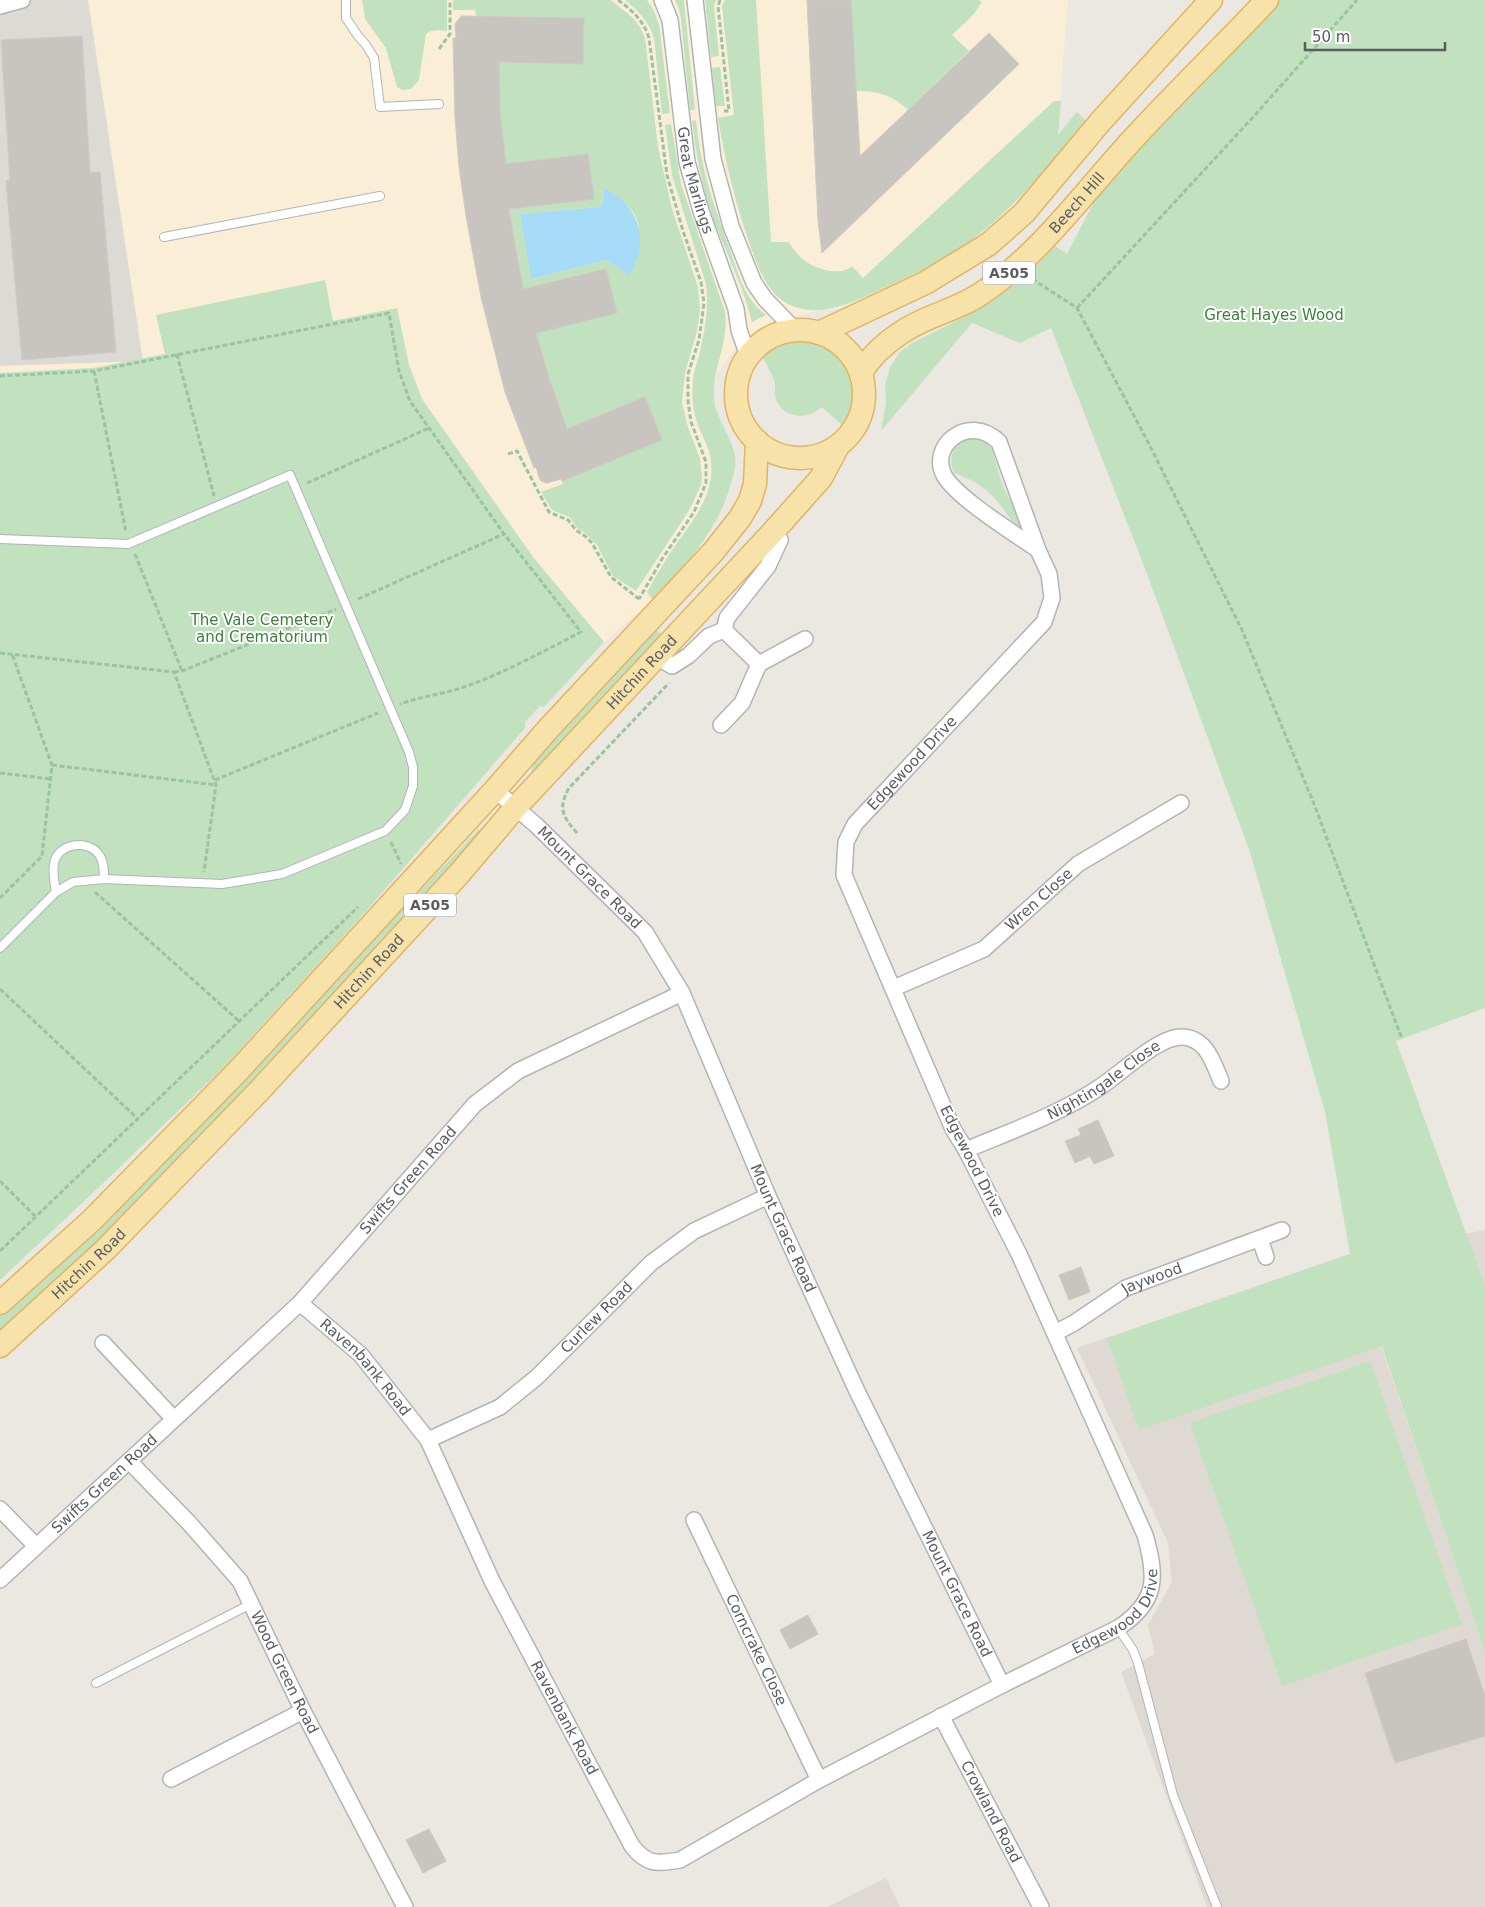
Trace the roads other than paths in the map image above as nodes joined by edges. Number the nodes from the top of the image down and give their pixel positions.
1 (22, 0) edge
2 (346, 0) edge
3 (662, 0) edge
4 (695, 0) edge
5 (1211, 0) edge
6 (1267, 0) edge
7 (0, 6) edge
8 (439, 104) dead end
9 (380, 196) dead end
10 (164, 237) dead end
11 (795, 330) junction
12 (819, 333) junction
13 (748, 356) junction
14 (861, 373) junction
15 (757, 441) junction
16 (838, 446) junction
17 (772, 533) junction
18 (0, 539) edge
19 (1038, 550) junction
20 (724, 630) junction
21 (805, 639) dead end
22 (658, 656) junction
23 (759, 664) junction
24 (721, 725) dead end
25 (495, 790) junction
26 (1181, 803) dead end
27 (515, 808) junction
28 (104, 879) junction
29 (56, 892) junction
30 (0, 948) edge
31 (894, 988) junction
32 (682, 993) junction
33 (1221, 1081) dead end
34 (966, 1150) junction
35 (768, 1196) junction
36 (1282, 1230) dead end
37 (1260, 1239) junction
38 (1266, 1257) dead end
39 (0, 1303) edge
40 (300, 1303) junction
41 (1055, 1333) junction
42 (103, 1343) dead end
43 (0, 1346) edge
44 (174, 1419) junction
45 (428, 1440) junction
46 (129, 1461) junction
47 (0, 1509) edge
48 (694, 1520) dead end
49 (36, 1546) junction
50 (0, 1580) edge
51 (251, 1604) junction
52 (1118, 1628) junction
53 (96, 1683) dead end
54 (1002, 1685) junction
55 (303, 1711) junction
56 (941, 1716) junction
57 (172, 1779) dead end
58 (818, 1780) junction
59 (405, 1907) edge
60 (1041, 1907) edge
61 (1217, 1907) edge

1 - 7 street
2 - 8 lane
3 - 13 street, Great Marlings
4 - 11 street, Great Marlings
5 - 12 main road, A505
6 - 14 main road, Beech Hill / A505
9 - 10 lane
11 - 12 main road, A505
11 - 13 main road, A505
12 - 14 main road, A505
13 - 15 main road, A505
14 - 16 main road, A505
15 - 16 main road, A505
15 - 25 main road, Hitchin Road / A505
16 - 17 main road, Hitchin Road / A505
17 - 20 street
17 - 22 main road, Hitchin Road / A505
18 - 28 lane
19 - 19 street, Edgewood Drive
19 - 31 street, Edgewood Drive
20 - 22 street
20 - 23 street
21 - 23 street
22 - 27 main road, Hitchin Road / A505
23 - 24 street
25 - 27 street, Mount Grace Road
25 - 39 main road, Hitchin Road / A505
26 - 31 street, Wren Close
27 - 32 street, Mount Grace Road
27 - 43 main road, Hitchin Road / A505
28 - 29 lane
28 - 29 lane
29 - 30 lane
31 - 34 street, Edgewood Drive
32 - 35 street, Mount Grace Road
32 - 40 street, Swifts Green Road
33 - 34 street, Nightingale Close
34 - 41 street, Edgewood Drive
35 - 45 street, Curlew Road
35 - 54 street, Mount Grace Road
36 - 37 street, Jaywood
37 - 38 street
37 - 41 street, Jaywood
40 - 44 street, Swifts Green Road
40 - 45 street, Ravenbank Road
41 - 52 street, Edgewood Drive
42 - 44 street
44 - 46 street, Swifts Green Road
45 - 58 street, Ravenbank Road
46 - 49 street, Swifts Green Road
46 - 51 street, Wood Green Road
47 - 49 street
48 - 58 street, Corncrake Close
49 - 50 street, Swifts Green Road
51 - 53 lane
51 - 55 street, Wood Green Road
52 - 54 street, Edgewood Drive
52 - 61 lane
54 - 56 street, Edgewood Drive
55 - 57 street
55 - 59 street, Wood Green Road
56 - 58 street, Ravenbank Road
56 - 60 street, Crowland Road

